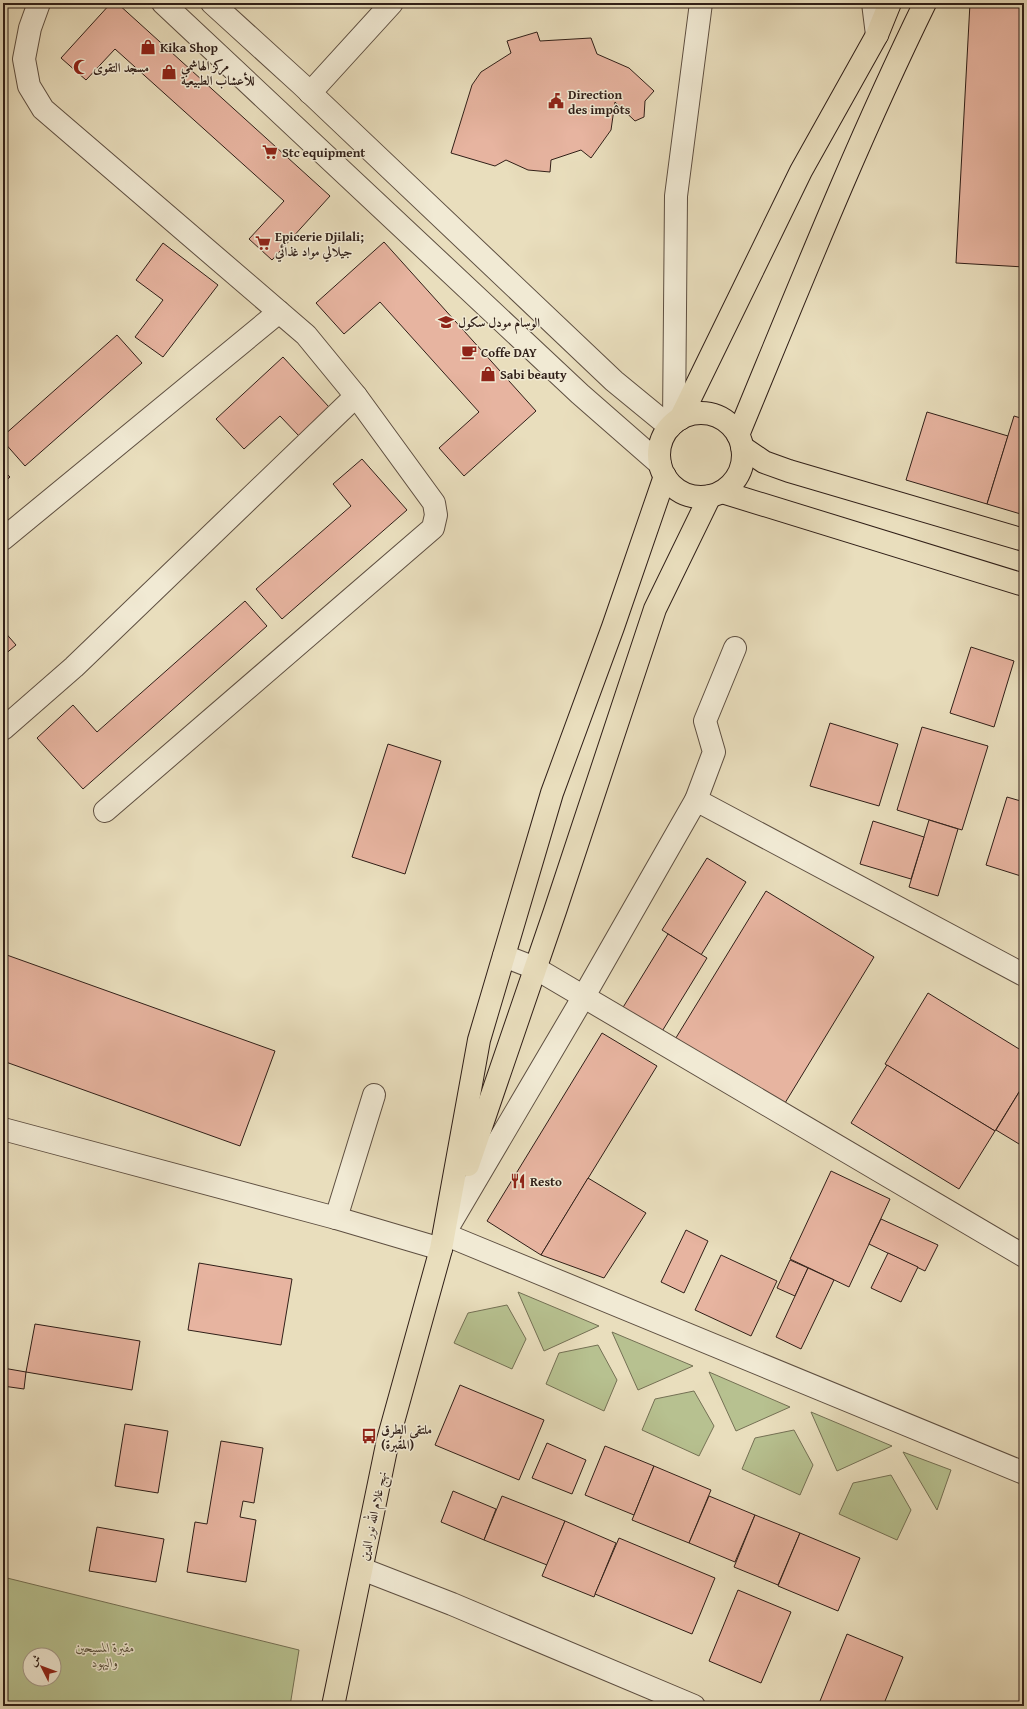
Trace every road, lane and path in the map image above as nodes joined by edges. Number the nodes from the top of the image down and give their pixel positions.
1 (39, 3) edge
2 (163, 3) edge
3 (212, 3) edge
4 (392, 3) edge
5 (701, 3) edge
6 (873, 3) edge
7 (890, 3) edge
8 (925, 3) edge
9 (877, 35) junction
10 (310, 93) junction
11 (279, 312) junction
12 (356, 396) junction
13 (674, 423) junction
14 (740, 441) junction
15 (662, 470) junction
16 (716, 494) junction
17 (3, 539) edge
18 (1024, 540) edge
19 (1024, 585) edge
20 (735, 648) dead end
21 (3, 729) edge
22 (696, 800) junction
23 (105, 811) dead end
24 (504, 956) junction
25 (535, 968) junction
26 (1024, 975) edge
27 (584, 996) junction
28 (374, 1095) dead end
29 (3, 1129) edge
30 (336, 1218) junction
31 (442, 1241) junction
32 (1024, 1256) edge
33 (1024, 1473) edge
34 (362, 1569) junction
35 (333, 1706) edge
36 (694, 1706) edge

1 - 11 street
2 - 15 street
3 - 10 street
4 - 10 street
5 - 13 street
6 - 9 street
7 - 9 main road
8 - 14 main road
9 - 13 main road
10 - 13 street
11 - 12 street
11 - 17 street
12 - 21 street
12 - 23 street
13 - 14 main road
13 - 15 main road
14 - 16 main road
14 - 18 main road
15 - 16 main road
15 - 24 main road
16 - 19 main road
16 - 25 main road
20 - 22 street
22 - 26 street
22 - 27 street
24 - 25 street
24 - 31 main road
25 - 27 street
25 - 31 main road
27 - 31 street
27 - 32 street
28 - 30 street
29 - 30 street
30 - 31 street
31 - 33 street
31 - 34 main road, نهج غلام الله نور الدين
34 - 35 main road, نهج غلام الله نور الدين
34 - 36 street

